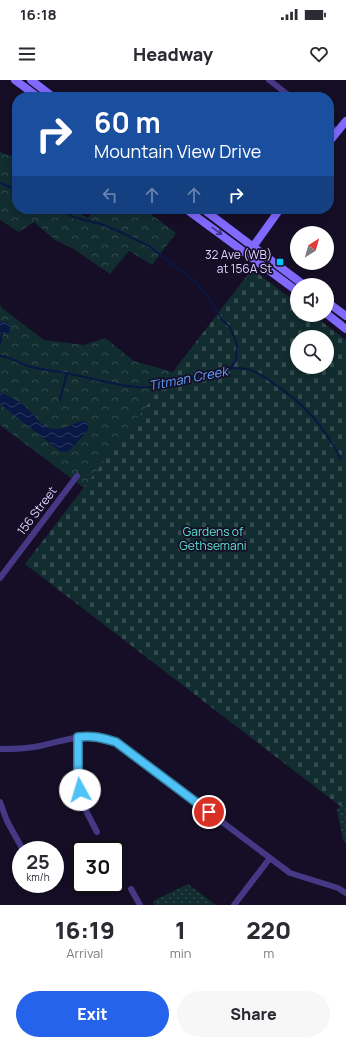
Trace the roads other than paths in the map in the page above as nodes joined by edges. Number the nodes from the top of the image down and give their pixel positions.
1 (15, 80) edge
2 (31, 80) edge
3 (269, 80) edge
4 (31, 92) edge
5 (47, 92) edge
6 (285, 92) edge
7 (346, 121) edge
8 (334, 130) edge
9 (337, 132) junction
10 (334, 136) edge
11 (193, 214) edge
12 (210, 214) edge
13 (276, 214) edge
14 (253, 246) junction
15 (248, 254) junction
16 (295, 278) edge
17 (290, 286) edge
18 (334, 307) edge
19 (346, 316) edge
20 (334, 319) edge
21 (346, 328) edge
22 (77, 476) dead end
23 (0, 578) edge
24 (78, 737) junction
25 (0, 749) edge
26 (0, 802) edge
27 (97, 832) dead end
28 (18, 841) edge
29 (270, 858) junction
30 (131, 890) dead end
31 (346, 893) edge
32 (140, 905) edge
33 (234, 905) edge

1 - 4 main road
2 - 5 main road
3 - 6 street
7 - 9 main road
8 - 9 street
9 - 10 main road
11 -> 15 main road
12 - 14 main road
13 - 14 main road
14 - 15 main road
14 - 16 main road
15 - 17 main road
18 - 19 main road
20 - 21 main road
22 - 23 street, 156 Street
24 - 25 street
24 - 27 street
24 - 29 street
26 - 28 street
29 - 31 street
29 - 33 street
30 - 32 street

